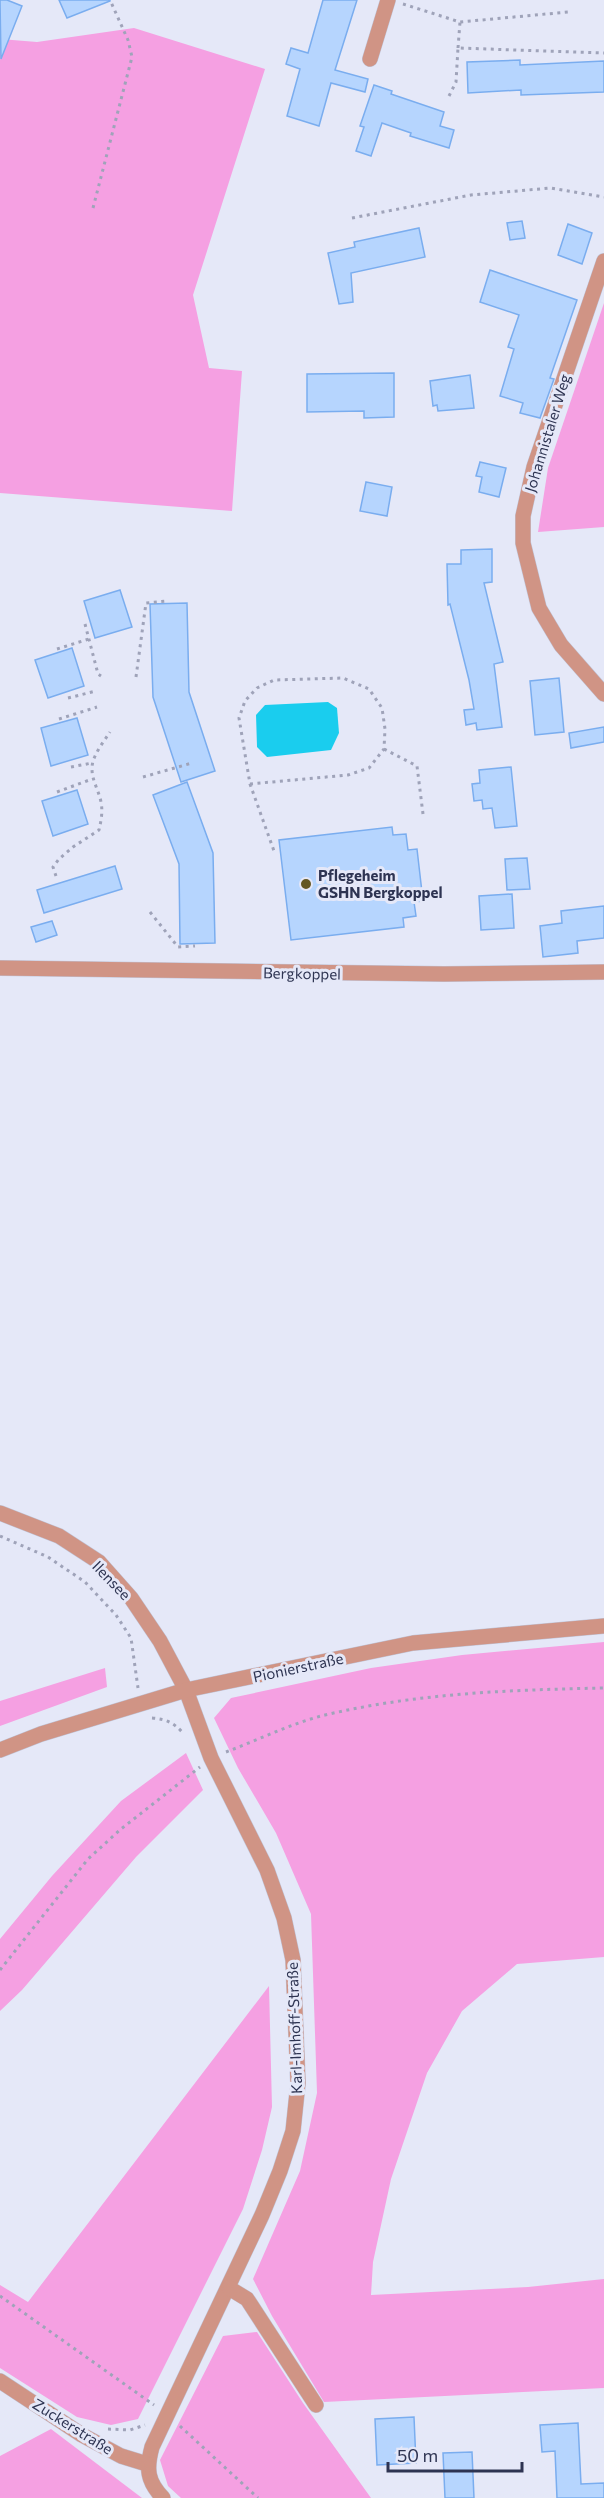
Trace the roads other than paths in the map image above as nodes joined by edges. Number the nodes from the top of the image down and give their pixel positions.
1 (394, 2) edge
2 (370, 59) dead end
3 (604, 261) edge
4 (604, 694) edge
5 (0, 968) edge
6 (604, 972) edge
7 (0, 1513) edge
8 (604, 1626) edge
9 (186, 1690) junction
10 (0, 1750) edge
11 (229, 2288) junction
12 (0, 2381) edge
13 (316, 2405) dead end
14 (147, 2464) junction
15 (163, 2498) edge

1 - 2 street
3 - 4 street, Johannistaler Weg
5 - 6 street, Bergkoppel
7 - 9 street, Ilensee
8 - 9 street, Pionierstraße
9 - 10 street, Pionierstraße
9 - 11 street, Karl-Imhoff-Straße
11 - 13 street
11 - 14 street, Karl-Imhoff-Straße
12 - 14 street, Zuckerstraße
14 - 15 street

